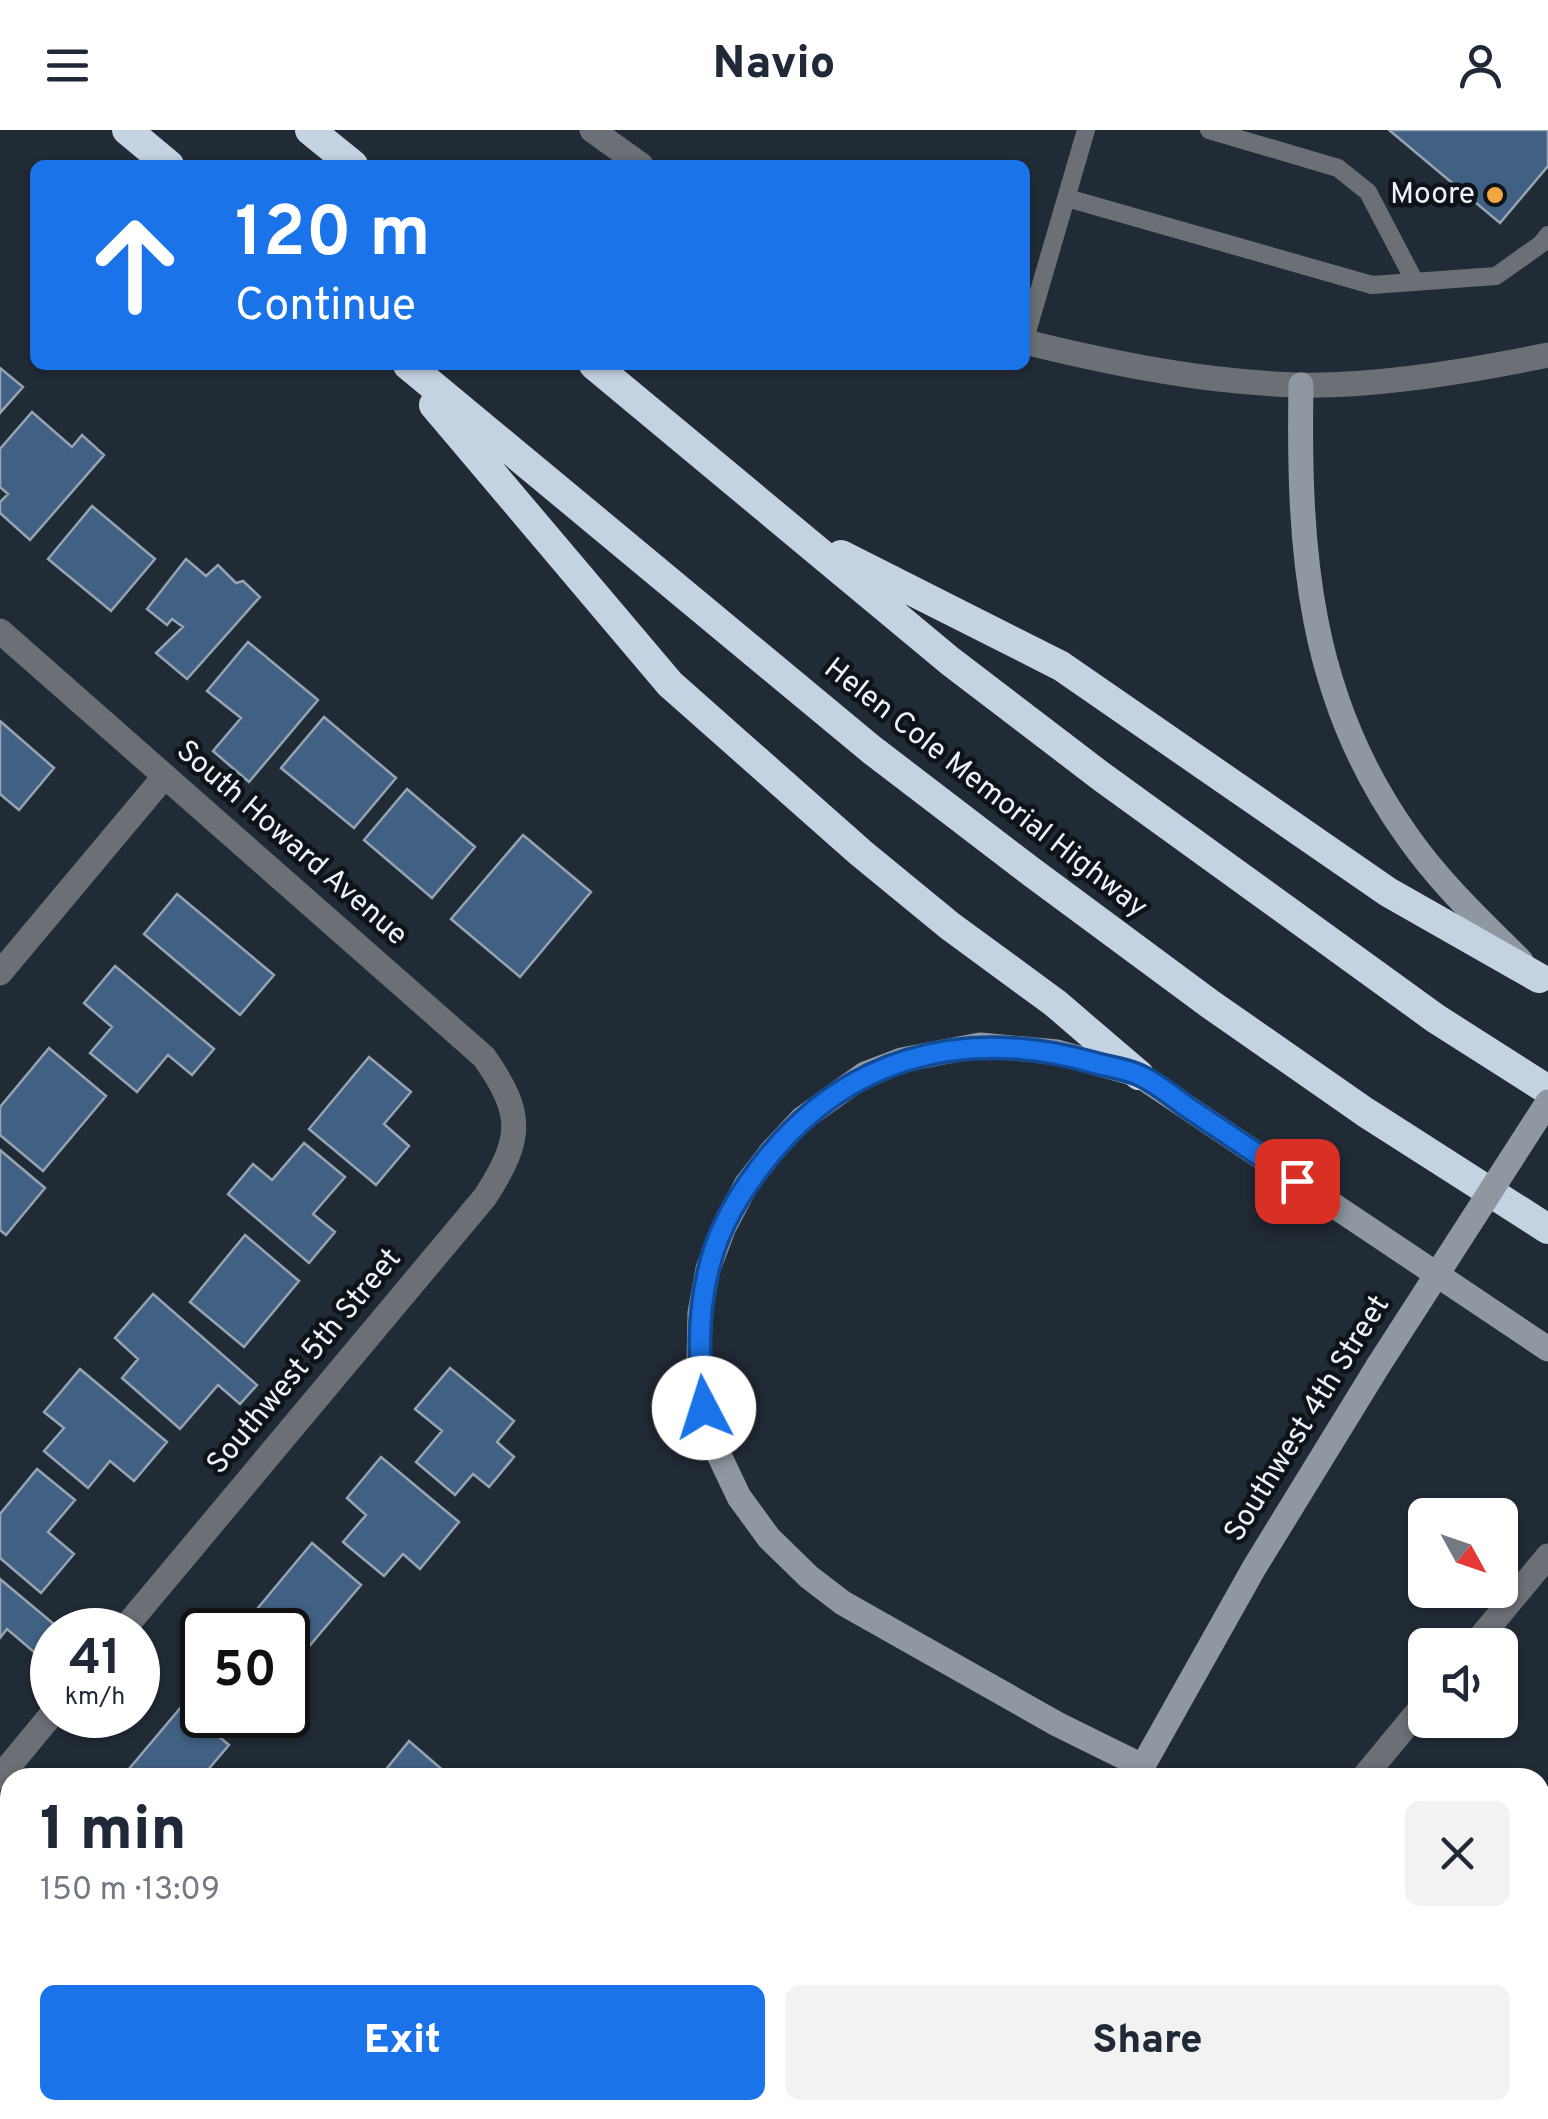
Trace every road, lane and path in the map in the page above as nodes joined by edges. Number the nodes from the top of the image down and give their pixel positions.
1 (127, 130) edge
2 (310, 130) edge
3 (592, 130) edge
4 (1086, 130) edge
5 (1209, 130) edge
6 (163, 160) edge
7 (346, 160) edge
8 (633, 160) edge
9 (1067, 198) junction
10 (1548, 236) edge
11 (1416, 282) junction
12 (1030, 323) edge
13 (1030, 341) edge
14 (1548, 356) edge
15 (404, 370) edge
16 (414, 370) edge
17 (600, 370) edge
18 (1301, 385) junction
19 (794, 531) junction
20 (0, 630) edge
21 (164, 777) junction
22 (0, 973) edge
23 (1543, 981) edge
24 (1139, 1075) junction
25 (1548, 1090) edge
26 (1548, 1102) edge
27 (516, 1124) joint
28 (1548, 1230) edge
29 (1548, 1348) edge
30 (1548, 1556) edge
31 (141, 1608) edge
32 (1488, 1628) edge
33 (1408, 1723) edge
34 (32, 1738) edge
35 (7, 1768) edge
36 (1132, 1768) edge
37 (1141, 1768) edge
38 (1370, 1768) edge

1 - 6 highway
2 - 7 highway
3 - 8 street
4 - 9 lane
5 - 11 lane
9 - 11 lane
9 - 12 lane
10 - 11 lane
13 - 18 street
14 - 18 street
15 - 24 highway
16 - 28 highway, Helen Cole Memorial Highway
17 - 19 highway
18 - 23 main road
19 - 23 highway
19 - 25 highway
20 - 21 street, South Howard Avenue
21 - 22 street
21 - 27 street, South Howard Avenue
24 - 29 main road
24 - 36 main road
26 - 37 main road, Southwest 4th Street, bridge
27 - 31 street, Southwest 5th Street
30 - 32 street
33 - 38 street
34 - 35 street

